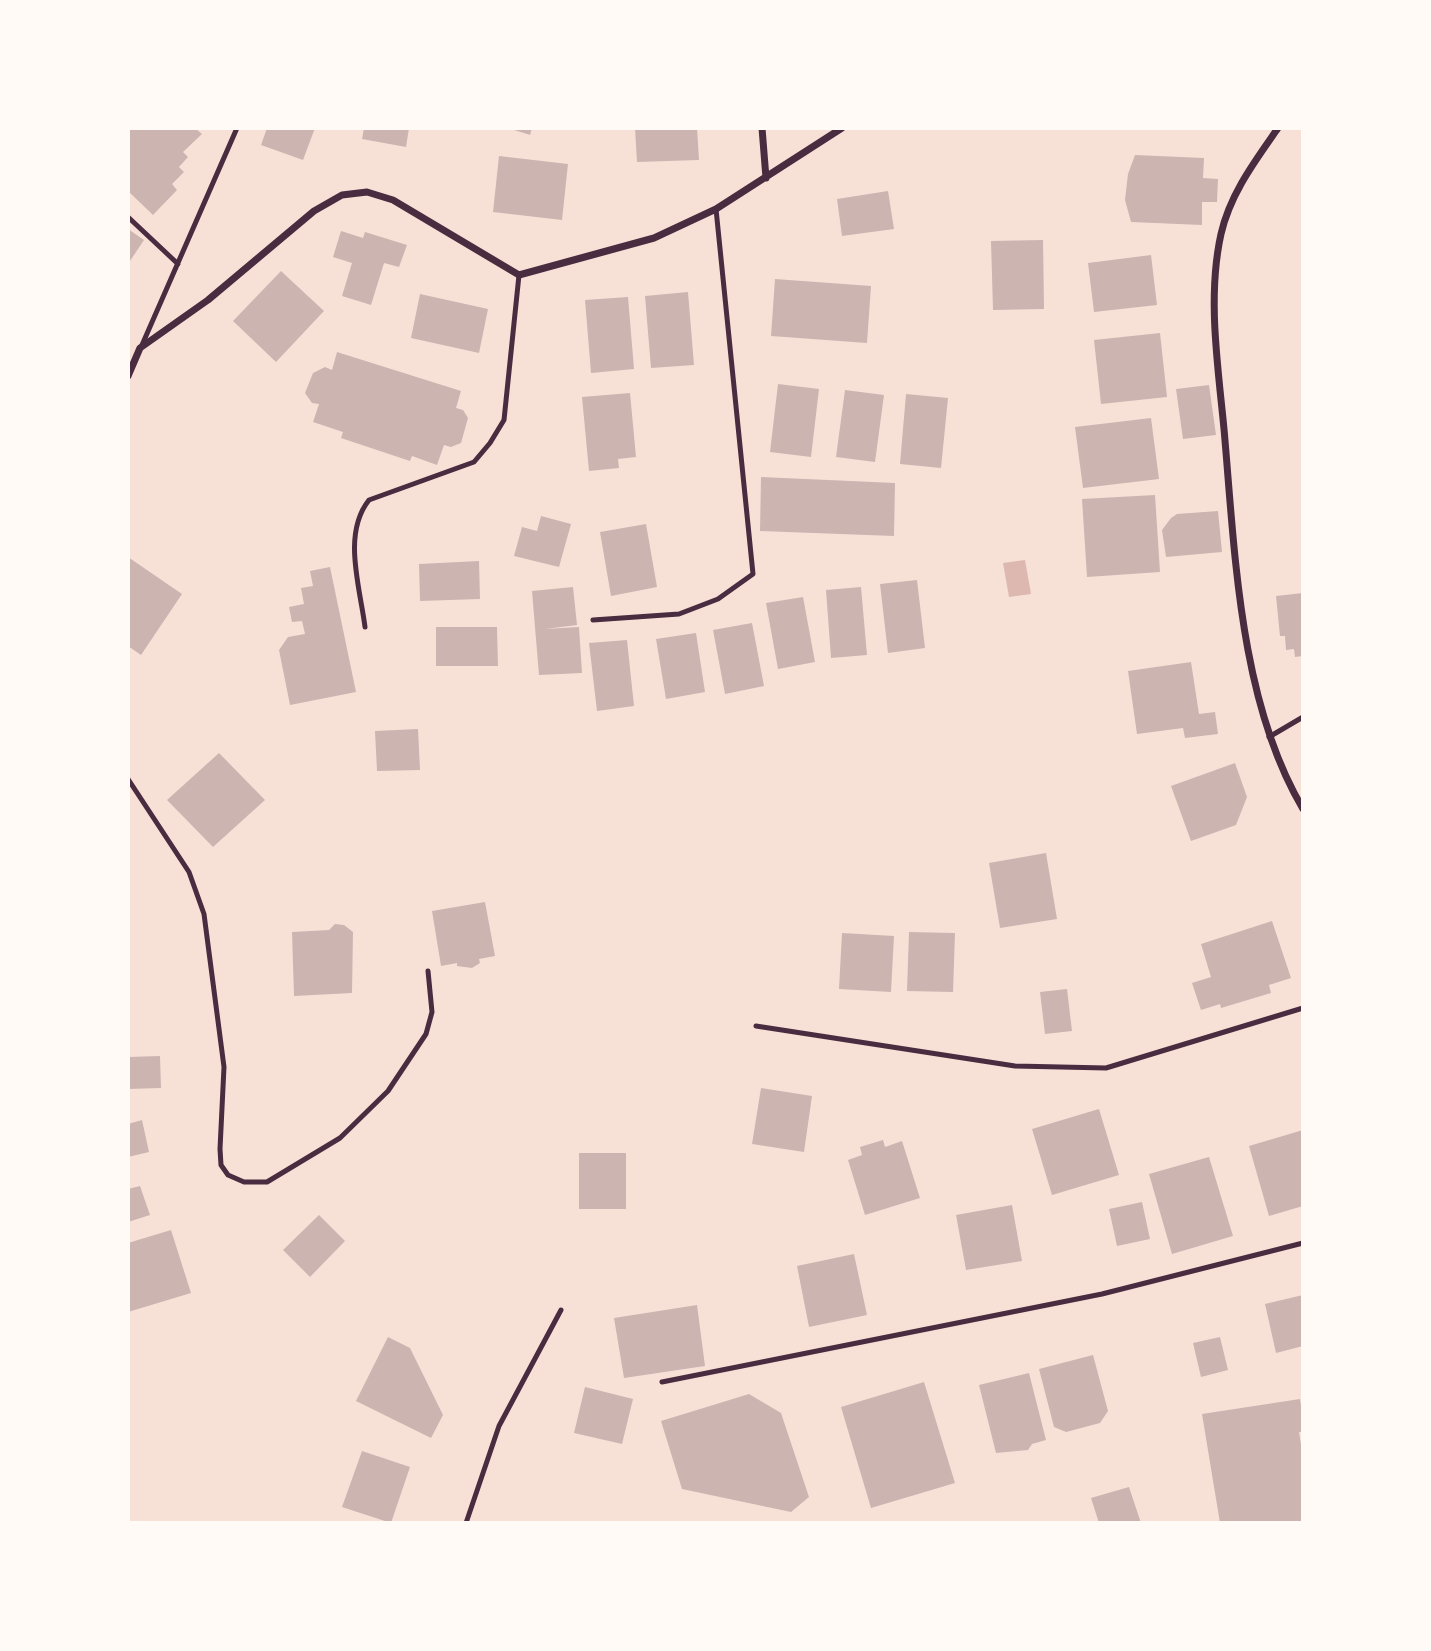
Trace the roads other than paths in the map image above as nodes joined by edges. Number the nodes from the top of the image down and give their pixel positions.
1 (237, 128) edge
2 (762, 128) edge
3 (842, 128) edge
4 (1278, 128) edge
5 (766, 178) junction
6 (716, 209) junction
7 (128, 217) edge
8 (178, 264) junction
9 (519, 275) junction
10 (141, 348) junction
11 (128, 376) edge
12 (593, 621) dead end
13 (365, 627) dead end
14 (1303, 717) edge
15 (1269, 737) junction
16 (128, 779) edge
17 (1303, 809) edge
18 (428, 971) dead end
19 (1303, 1008) edge
20 (756, 1026) dead end
21 (1303, 1243) edge
22 (561, 1310) dead end
23 (662, 1382) dead end
24 (466, 1523) edge

1 - 8 lane
2 - 5 street
3 - 5 street
4 - 15 street
5 - 6 street
6 - 9 street
6 - 12 lane
7 - 8 lane
8 - 10 lane
9 - 10 street
9 - 13 lane
10 - 11 street
14 - 15 lane
15 - 17 street
16 - 18 lane
19 - 20 lane
21 - 23 lane
22 - 24 lane

